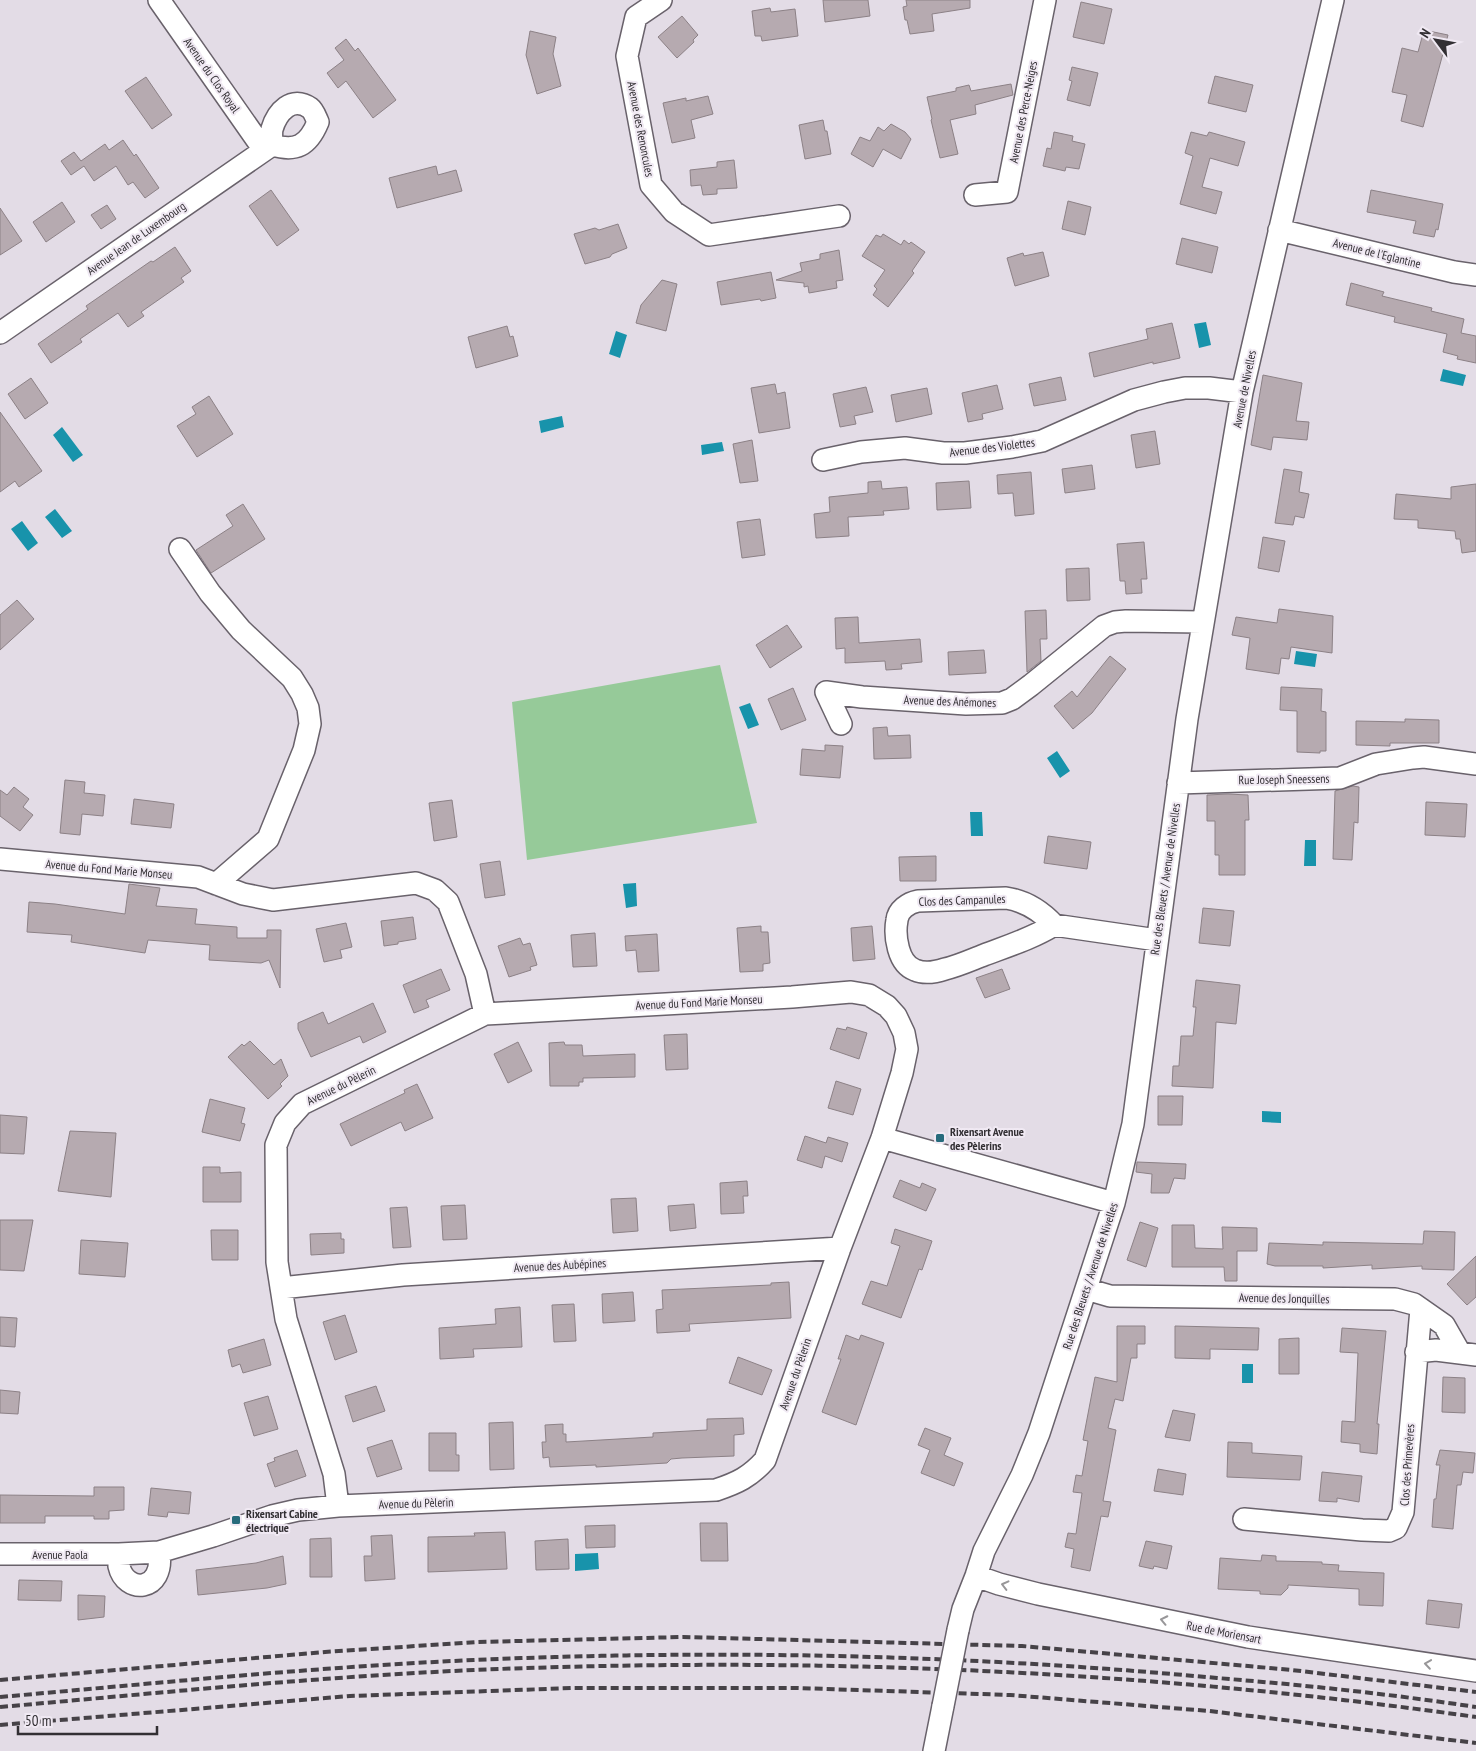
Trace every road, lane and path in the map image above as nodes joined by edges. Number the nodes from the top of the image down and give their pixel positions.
1 (160, 0) edge
2 (661, 0) edge
3 (1045, 0) edge
4 (1333, 0) edge
5 (268, 147) joint
6 (975, 195) dead end
7 (839, 216) dead end
8 (1279, 230) junction
9 (1476, 275) edge
10 (0, 333) edge
11 (1242, 392) junction
12 (823, 460) dead end
13 (180, 549) dead end
14 (1202, 622) junction
15 (841, 724) dead end
16 (1476, 764) edge
17 (1178, 783) junction
18 (0, 859) edge
19 (216, 884) junction
20 (1054, 925) junction
21 (1157, 940) junction
22 (486, 1014) junction
23 (882, 1138) junction
24 (1114, 1203) junction
25 (840, 1248) junction
26 (281, 1288) junction
27 (1086, 1289) junction
28 (1421, 1309) junction
29 (1416, 1352) junction
30 (1468, 1354) edge
31 (338, 1506) junction
32 (1244, 1519) dead end
33 (159, 1552) junction
34 (0, 1554) edge
35 (119, 1554) junction
36 (976, 1576) junction
37 (1476, 1671) edge
38 (934, 1751) edge

1 - 5 street, Avenue du Clos Royal
2 - 7 street, Avenue des Renoncules
3 - 6 street, Avenue des Perce-Neiges
4 - 8 street, Avenue de Nivelles
5 - 10 street, Avenue Jean de Luxembourg
8 - 9 street, Avenue de l'Eglantine
8 - 11 street, Avenue de Nivelles
11 - 12 street, Avenue des Violettes
11 - 14 street, Avenue de Nivelles
13 - 19 street
14 - 15 street, Avenue des Anémones
14 - 17 street, Avenue de Nivelles
16 - 17 street, Rue Joseph Sneessens
17 - 21 street, Rue des Bleuets / Avenue de Nivelles
18 - 19 street, Avenue du Fond Marie Monseu
19 - 22 street, Avenue du Fond Marie Monseu
20 - 20 street, Clos des Campanules
20 - 21 street, Clos des Campanules
21 - 24 street, Rue des Bleuets / Avenue de Nivelles
22 - 23 street, Avenue du Fond Marie Monseu
22 - 26 street, Avenue du Pèlerin
23 - 24 street
23 - 25 street, Avenue du Pèlerin
24 - 27 street, Rue des Bleuets / Avenue de Nivelles
25 - 26 street, Avenue des Aubépines
25 - 31 street, Avenue du Pèlerin
26 - 31 street, Avenue du Pèlerin
27 - 28 street, Avenue des Jonquilles
27 - 36 street, Rue des Bleuets / Avenue de Nivelles
28 - 29 street, Clos des Primevères
28 - 30 street, Avenue des Jonquilles
29 - 30 street, Avenue des Jonquilles
29 - 32 street, Clos des Primevères
31 - 33 street, Avenue Paola
33 - 35 street, Avenue Paola
33 - 35 street
34 - 35 street, Avenue Paola
37 -> 36 street, Rue de Moriensart
36 - 38 street, Rue des Bleuets / Avenue de Nivelles, bridge

